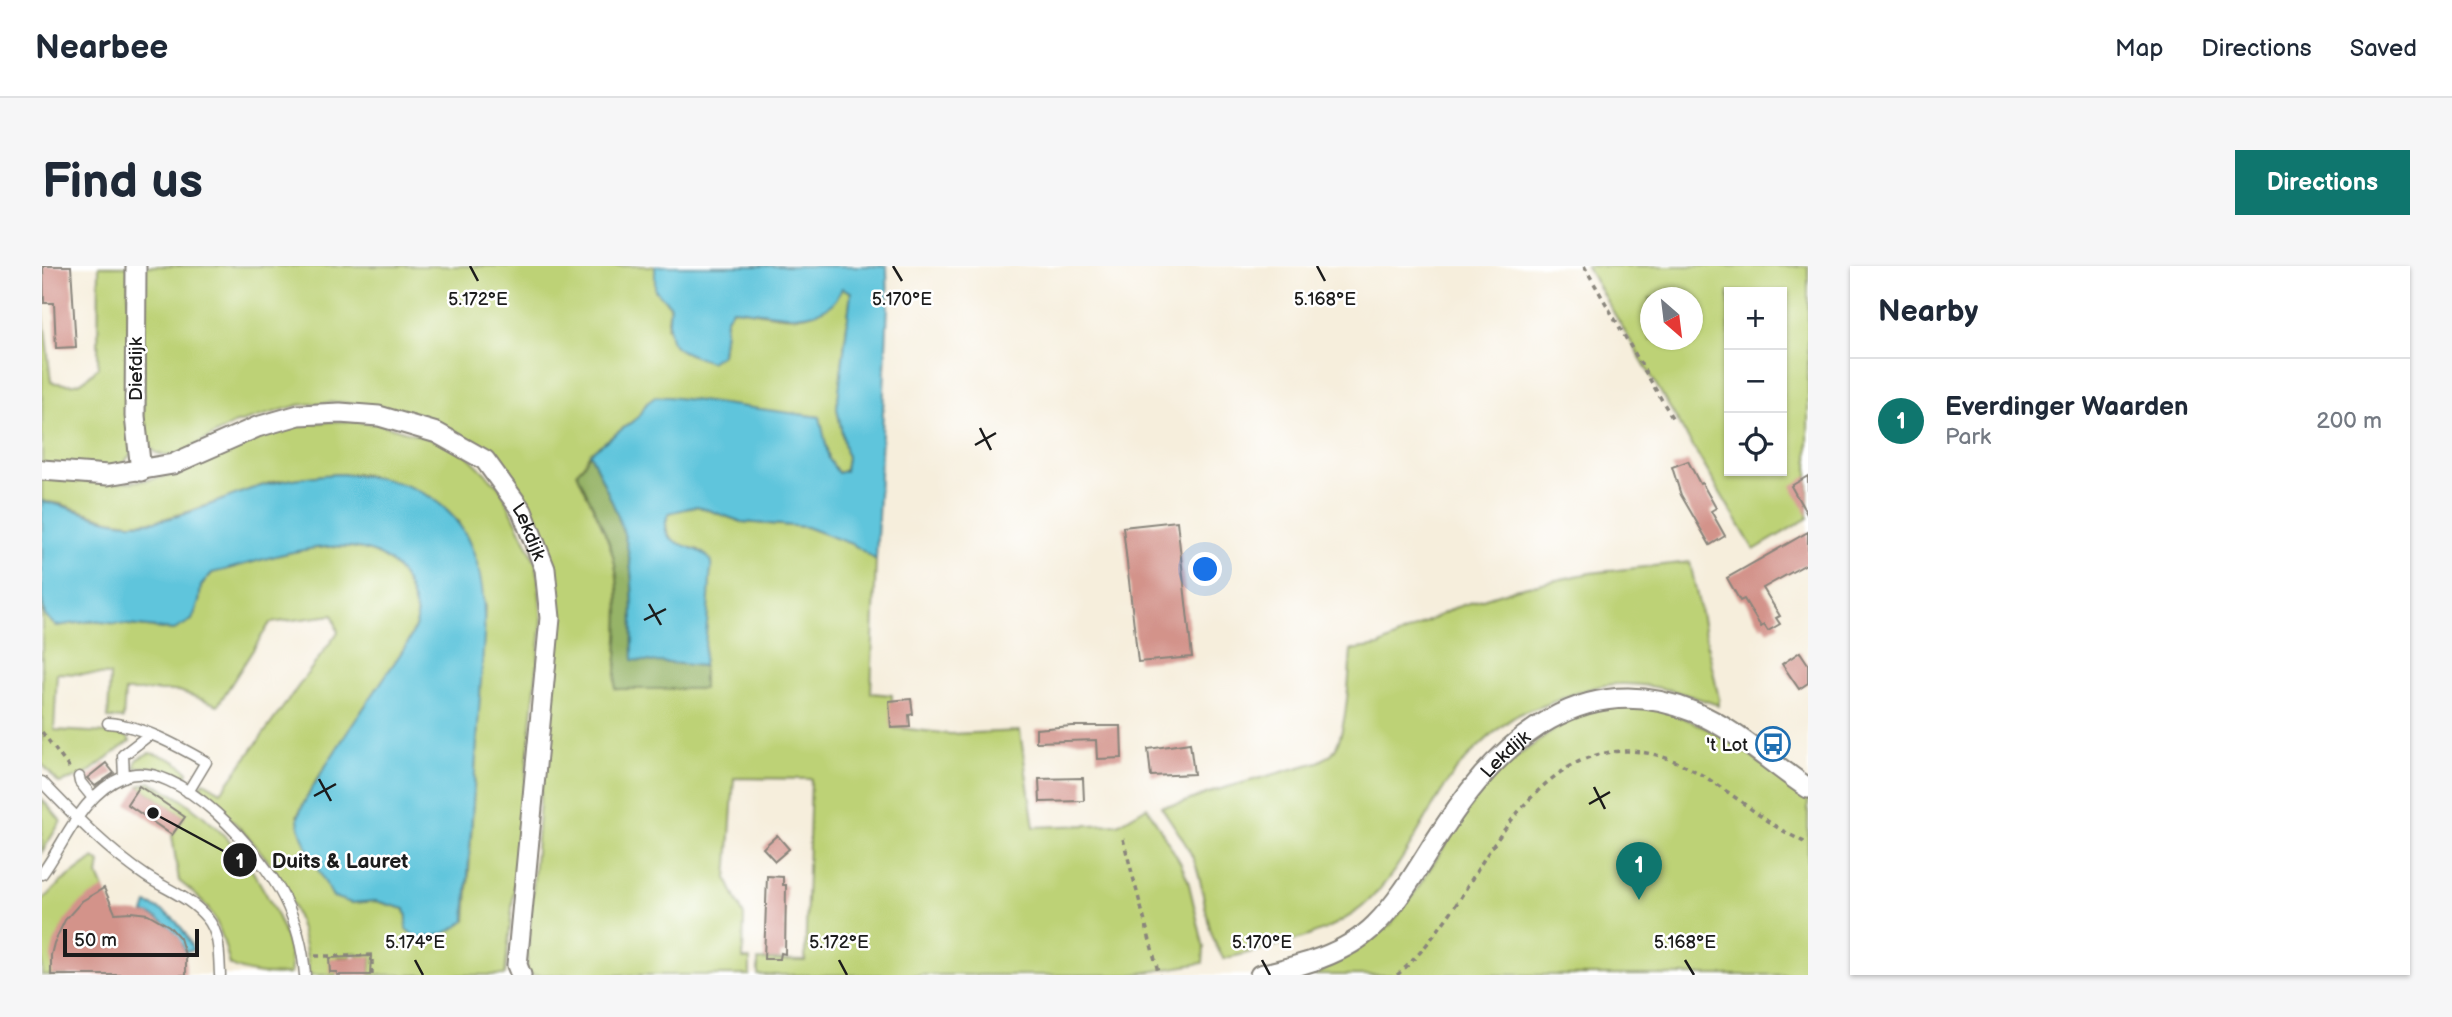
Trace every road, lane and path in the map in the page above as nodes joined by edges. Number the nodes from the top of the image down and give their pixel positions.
1 (136, 266) edge
2 (1584, 266) edge
3 (1674, 421) dead end
4 (42, 470) edge
5 (141, 471) junction
6 (108, 723) dead end
7 (42, 732) edge
8 (149, 735) junction
9 (79, 777) joint
10 (124, 777) junction
11 (42, 782) edge
12 (1808, 788) edge
13 (187, 792) junction
14 (93, 798) junction
15 (77, 818) junction
16 (1123, 839) dead end
17 (1808, 844) edge
18 (42, 874) edge
19 (323, 956) dead end
20 (351, 956) dead end
21 (358, 956) dead end
22 (220, 975) edge
23 (305, 975) edge
24 (372, 975) edge
25 (521, 975) edge
26 (1159, 975) edge
27 (1259, 975) edge
28 (1397, 975) edge

1 - 5 street, Diefdijk
2 - 3 path
4 - 5 street, Lekdijk
5 - 25 street, Lekdijk
6 - 8 lane
7 - 9 path
8 - 10 lane
8 - 13 lane
9 - 14 lane
10 - 13 lane
10 - 14 lane
11 - 15 lane
12 - 27 street, Lekdijk
13 - 23 lane
14 - 15 lane
15 - 18 lane
15 - 22 lane
16 - 26 path
17 - 28 path
19 - 20 path
21 - 24 path

